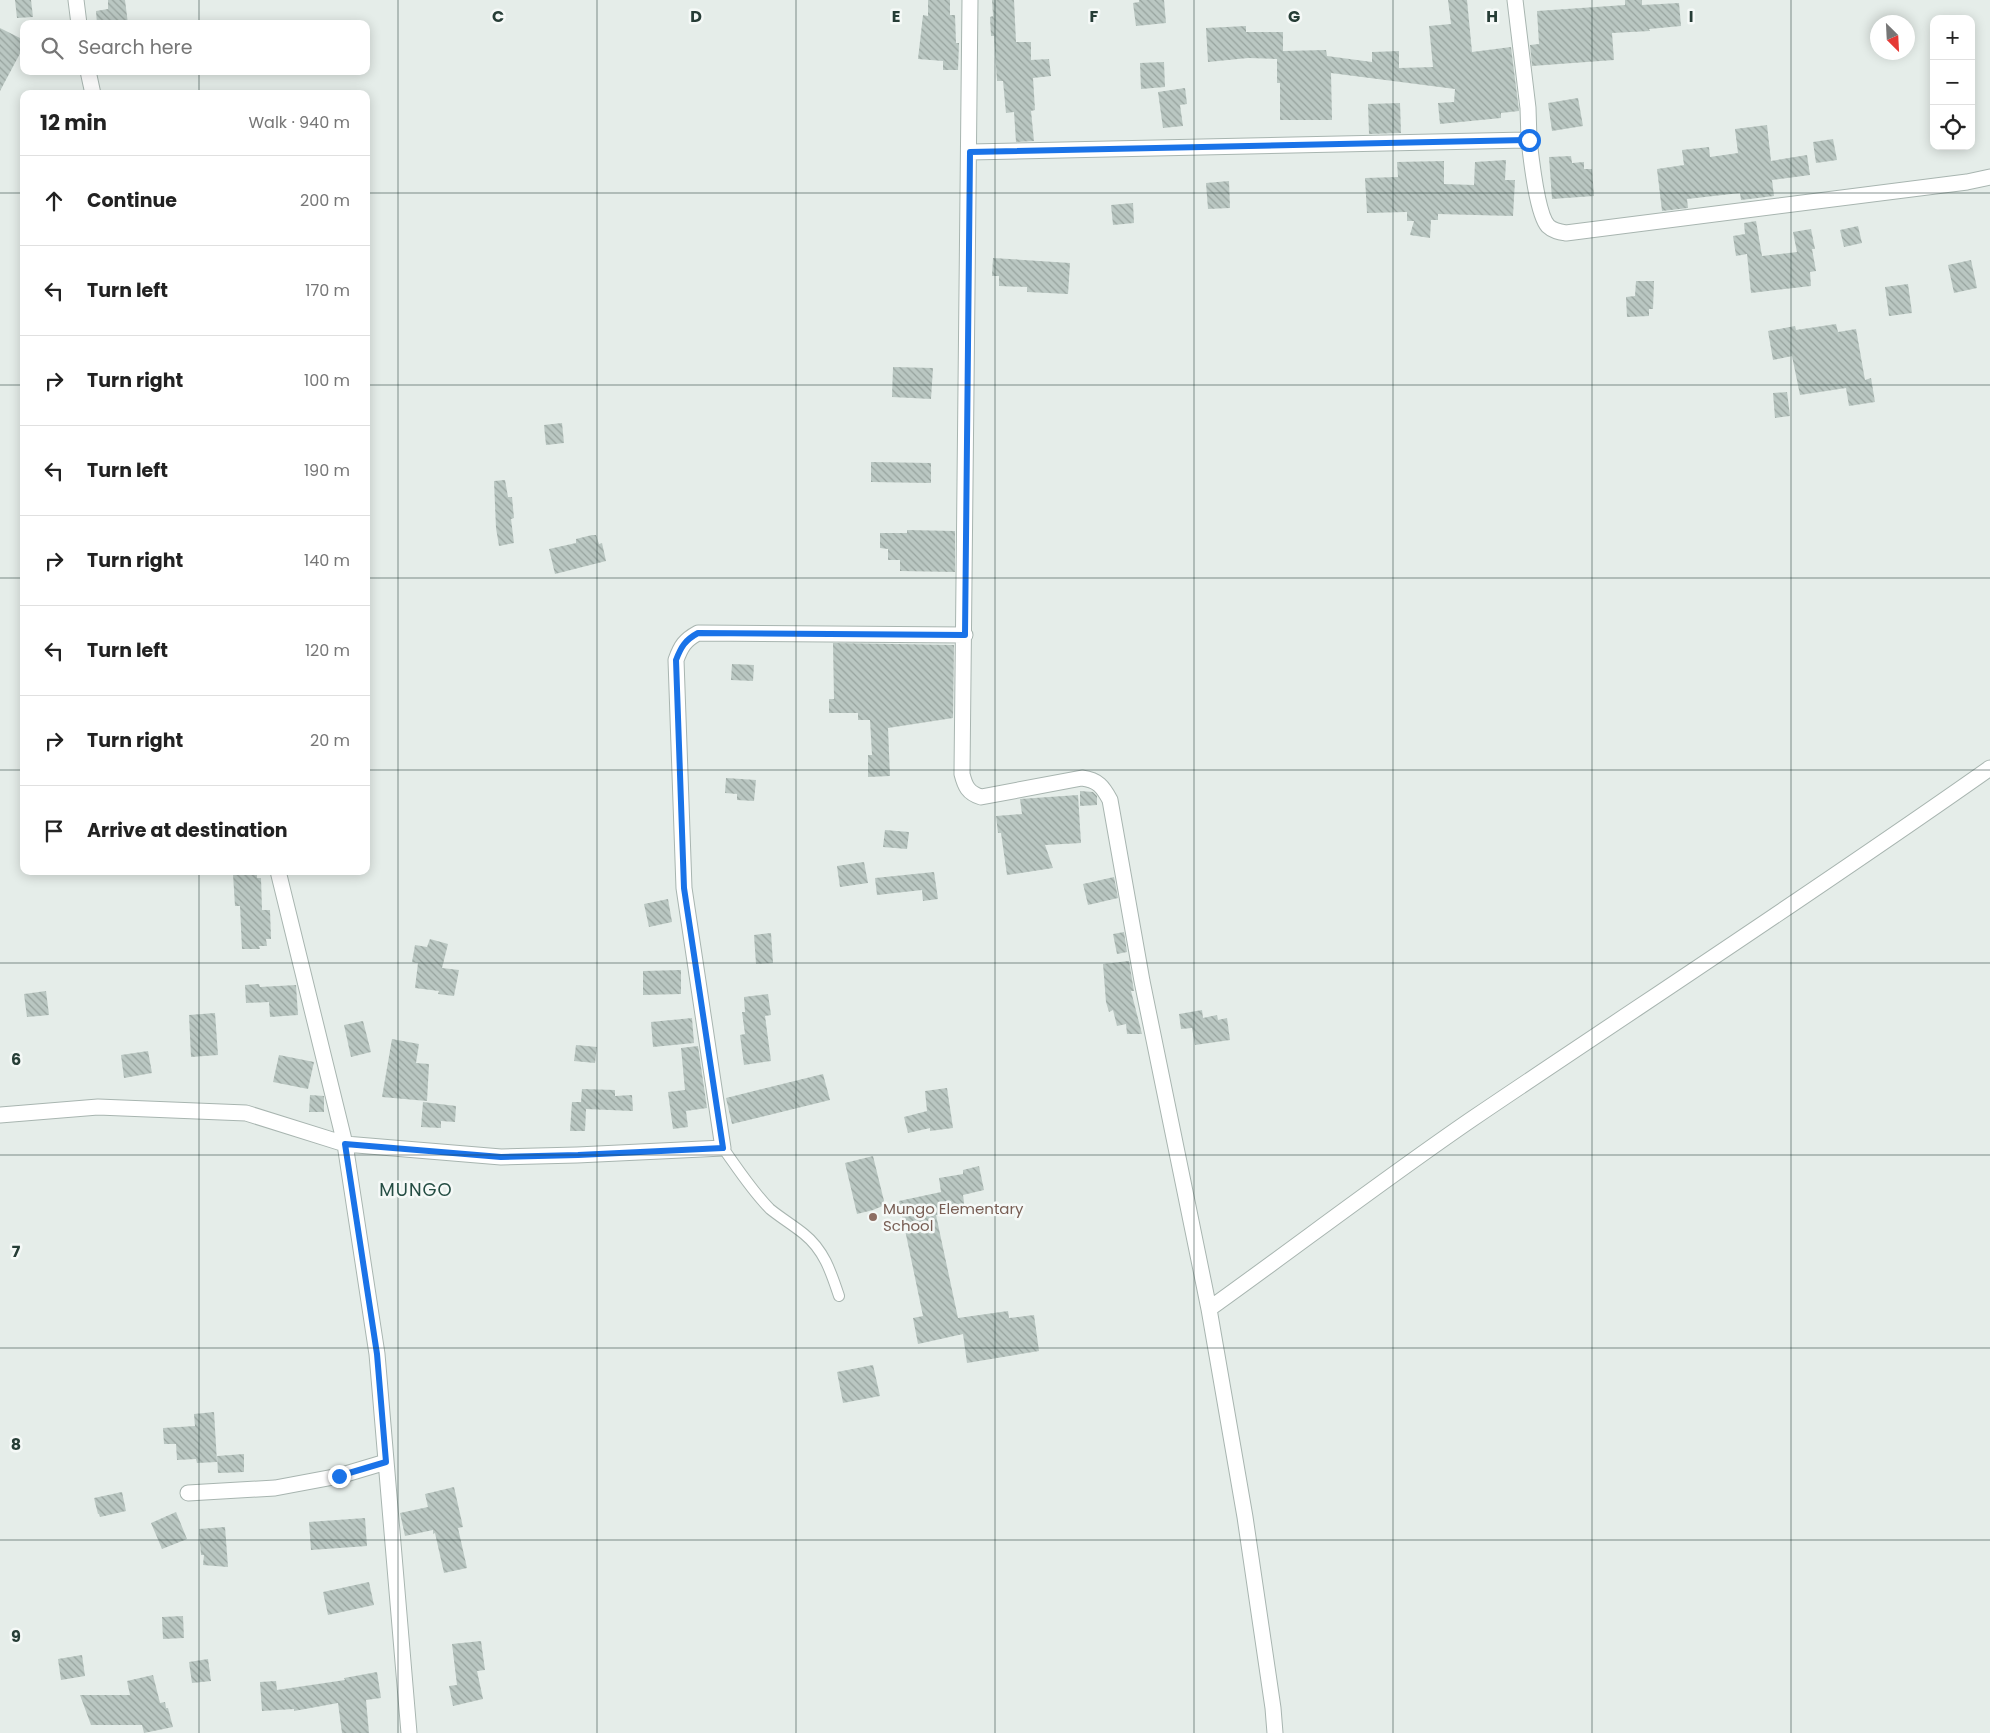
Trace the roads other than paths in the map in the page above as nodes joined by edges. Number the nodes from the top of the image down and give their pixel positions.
1 (76, 0) edge
2 (970, 0) edge
3 (1515, 0) edge
4 (78, 20) edge
5 (89, 75) edge
6 (92, 90) edge
7 (1529, 140) junction
8 (970, 152) junction
9 (1990, 177) edge
10 (965, 635) junction
11 (1990, 768) edge
12 (279, 875) edge
13 (0, 1115) edge
14 (345, 1144) junction
15 (723, 1148) junction
16 (840, 1296) dead end
17 (1209, 1309) junction
18 (386, 1462) junction
19 (188, 1493) dead end
20 (409, 1733) edge
21 (1275, 1733) edge

1 - 4 street
2 - 8 street
3 - 7 street
5 - 6 street
7 - 8 street
7 - 9 street
8 - 10 street
10 - 15 street
10 - 17 street
11 - 17 street
12 - 14 street
13 - 14 street
14 - 15 street
14 - 18 street
15 - 16 lane
17 - 21 street
18 - 19 street
18 - 20 street

